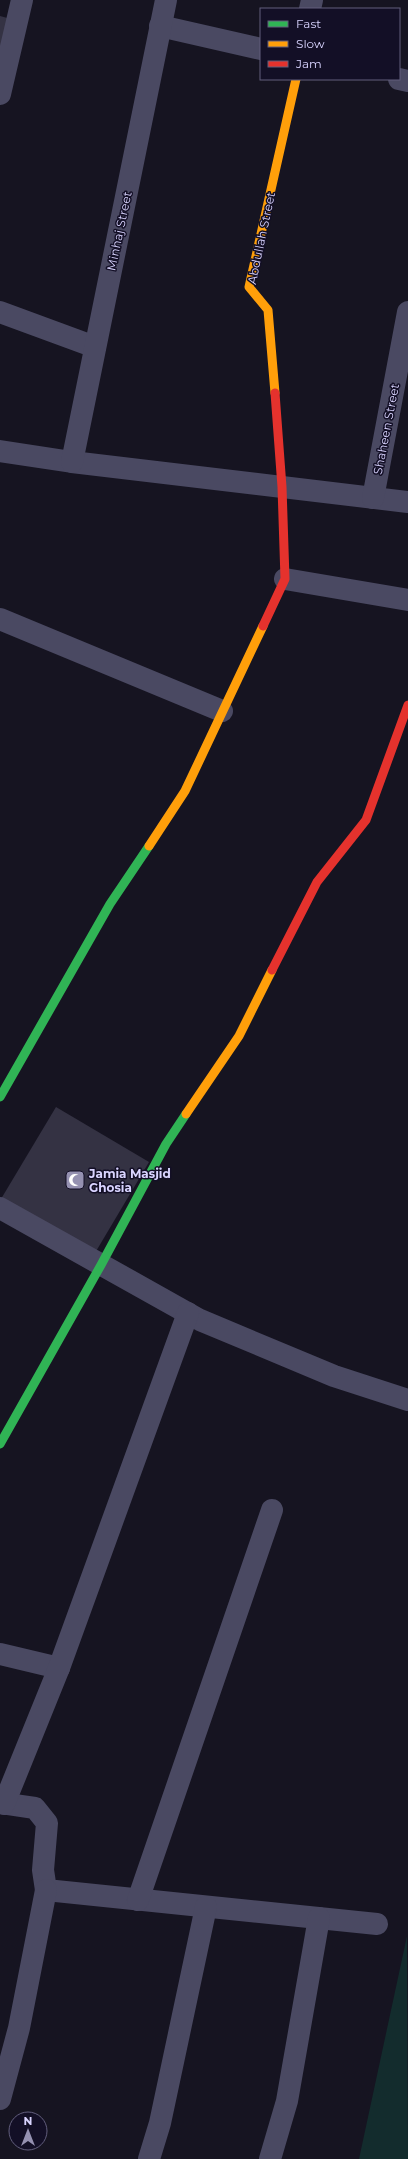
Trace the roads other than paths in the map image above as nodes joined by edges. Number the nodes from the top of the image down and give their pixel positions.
1 (22, 0) edge
2 (166, 0) edge
3 (160, 26) junction
4 (260, 48) edge
5 (296, 80) edge
6 (0, 94) edge
7 (0, 312) edge
8 (408, 312) edge
9 (95, 347) junction
10 (0, 451) edge
11 (72, 462) junction
12 (282, 487) junction
13 (373, 498) junction
14 (408, 502) edge
15 (285, 579) junction
16 (408, 600) edge
17 (0, 619) edge
18 (408, 705) edge
19 (222, 711) junction
20 (0, 1097) edge
21 (0, 1208) edge
22 (101, 1265) junction
23 (188, 1313) junction
24 (408, 1400) edge
25 (0, 1444) edge
26 (272, 1510) dead end
27 (0, 1654) edge
28 (59, 1668) junction
29 (2, 1803) edge
30 (46, 1890) junction
31 (138, 1900) junction
32 (206, 1907) junction
33 (319, 1918) junction
34 (377, 1924) dead end
35 (0, 2099) edge
36 (149, 2159) edge
37 (270, 2159) edge

1 - 6 street
2 - 3 street, Minhaj Street
3 - 4 street
3 - 9 street, Minhaj Street
5 - 12 street, Abdullah Street
7 - 9 street
8 - 13 street, Shaheen Street
9 - 11 street, Minhaj Street
10 - 11 street
11 - 12 street
12 - 13 street
12 - 15 street
13 - 14 street
15 - 16 street
15 - 19 street
17 - 19 street
18 - 22 street
19 - 20 street
21 - 22 street
22 - 23 street
22 - 25 street
23 - 24 street
23 - 28 street
26 - 31 street
27 - 28 street
28 - 29 street
29 - 30 street
30 - 31 street
30 - 35 street
31 - 32 street
32 - 33 street
32 - 36 street
33 - 34 street
33 - 37 street

